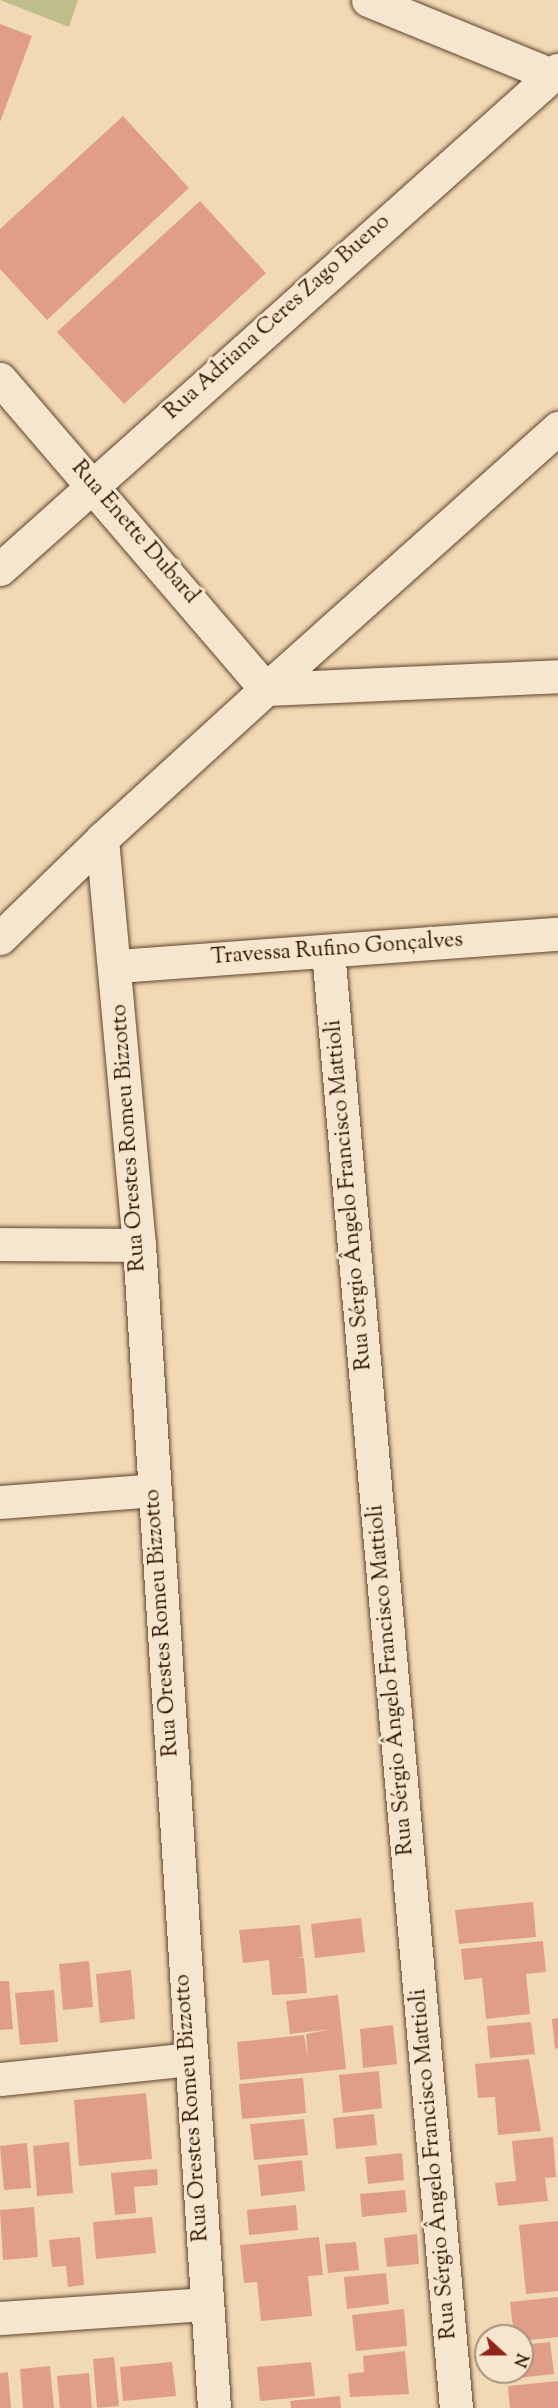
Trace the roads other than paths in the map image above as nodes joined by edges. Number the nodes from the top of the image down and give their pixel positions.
1 (368, 0) edge
2 (555, 72) edge
3 (0, 379) edge
4 (558, 429) edge
5 (93, 484) junction
6 (0, 569) edge
7 (558, 676) edge
8 (266, 689) junction
9 (102, 839) junction
10 (558, 934) edge
11 (0, 938) edge
12 (328, 951) junction
13 (117, 966) junction
14 (0, 1244) edge
15 (139, 1245) junction
16 (154, 1490) junction
17 (0, 1502) edge
18 (190, 2059) junction
19 (0, 2079) edge
20 (206, 2304) junction
21 (0, 2318) edge
22 (214, 2408) edge
23 (456, 2408) edge

1 - 2 street
2 - 5 street, Rua Adriana Ceres Zago Bueno
3 - 5 street, Rua Enette Dubard
4 - 8 street
5 - 6 street, Rua Adriana Ceres Zago Bueno
5 - 8 street, Rua Enette Dubard
7 - 8 street
8 - 9 street
9 - 11 street
9 - 13 street, Rua Orestes Romeu Bizzotto
10 - 12 street, Travessa Rufino Gonçalves
12 - 13 street, Travessa Rufino Gonçalves
12 - 23 street, Rua Sérgio Ângelo Francisco Mattioli
13 - 15 street, Rua Orestes Romeu Bizzotto
14 - 15 street
15 - 16 street, Rua Orestes Romeu Bizzotto
16 - 17 street
16 - 18 street, Rua Orestes Romeu Bizzotto
18 - 19 street
18 - 20 street, Rua Orestes Romeu Bizzotto
20 - 21 street
20 - 22 street, Rua Orestes Romeu Bizzotto

